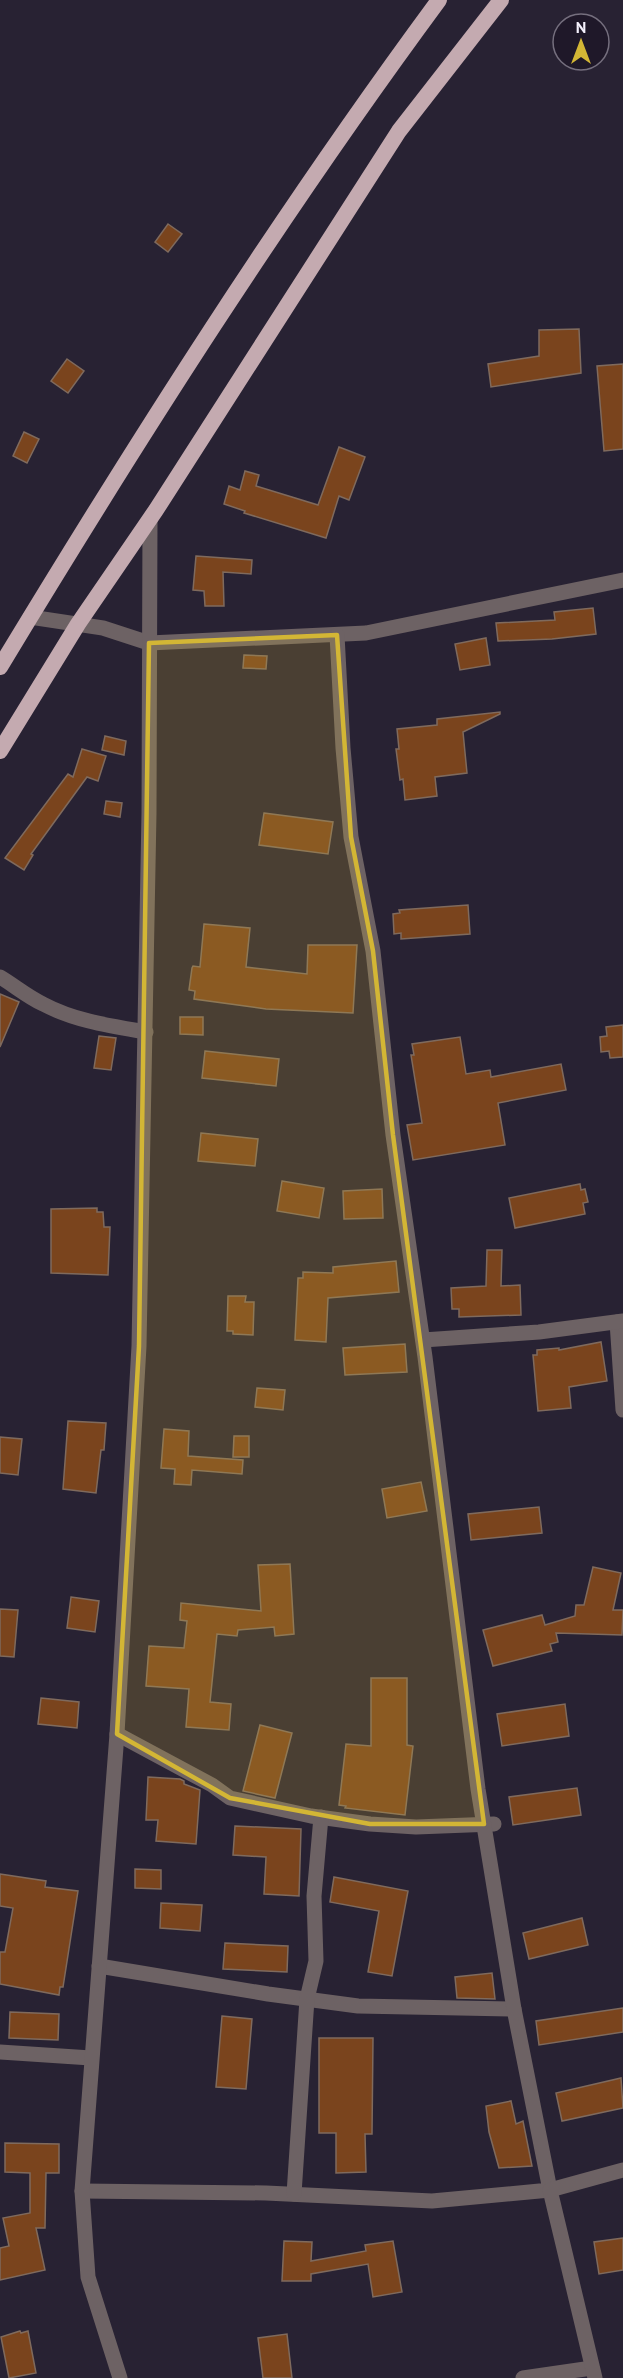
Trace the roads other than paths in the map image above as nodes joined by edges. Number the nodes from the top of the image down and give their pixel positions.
1 (439, 0) edge
2 (501, 0) edge
3 (150, 520) junction
4 (623, 580) edge
5 (30, 616) junction
6 (78, 624) junction
7 (337, 635) junction
8 (149, 643) junction
9 (0, 667) edge
10 (0, 751) edge
11 (0, 977) edge
12 (146, 1032) junction
13 (620, 1322) edge
14 (423, 1340) junction
15 (623, 1410) edge
16 (117, 1734) junction
17 (321, 1817) junction
18 (494, 1824) dead end
19 (99, 1966) junction
20 (307, 1999) junction
21 (514, 2008) junction
22 (0, 2052) edge
23 (91, 2058) junction
24 (623, 2170) edge
25 (550, 2190) junction
26 (82, 2191) junction
27 (294, 2194) junction
28 (593, 2373) edge
29 (120, 2378) edge
30 (523, 2378) edge

1 - 5 highway
2 - 3 highway
3 - 6 highway
3 - 8 street
4 - 7 street
5 - 6 street
5 - 9 highway
6 - 8 street
6 - 10 highway
7 - 8 street
7 - 14 street
8 - 12 street
11 - 12 street
12 - 16 street
13 - 14 street
13 - 15 street
14 - 21 street
16 - 17 street
16 - 19 street
17 - 18 street
17 - 20 street
19 - 20 street
19 - 23 street
20 - 21 street
20 - 27 street
21 - 25 street
22 - 23 street
23 - 26 street
24 - 25 street
25 - 27 street
25 - 28 street
26 - 27 street
26 - 29 street
28 - 30 street

